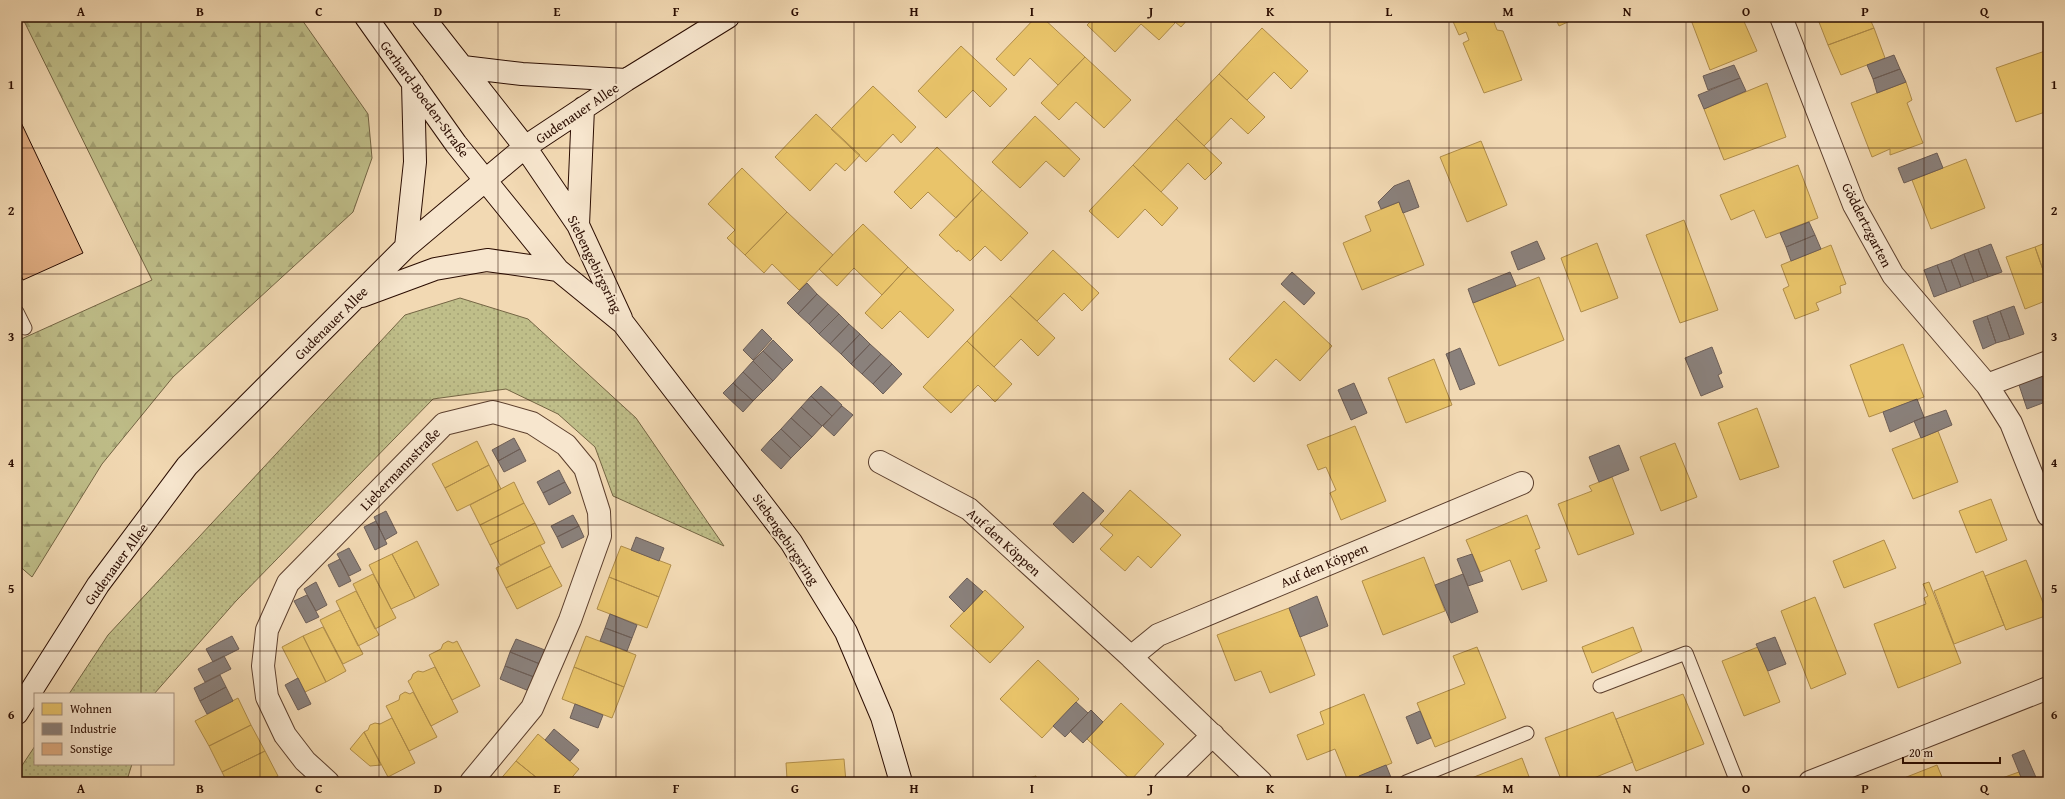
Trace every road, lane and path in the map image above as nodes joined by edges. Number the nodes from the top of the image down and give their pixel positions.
1 (366, 17) edge
2 (423, 17) edge
3 (728, 17) edge
4 (1781, 17) edge
5 (463, 67) junction
6 (626, 80) junction
7 (413, 83) junction
8 (583, 108) junction
9 (525, 148) junction
10 (486, 180) junction
11 (578, 225) junction
12 (406, 247) junction
13 (558, 270) junction
14 (357, 298) junction
15 (17, 312) edge
16 (623, 323) junction
17 (25, 328) dead end
18 (2048, 362) edge
19 (1987, 385) junction
20 (880, 462) dead end
21 (1522, 483) dead end
22 (2048, 514) edge
23 (1132, 657) junction
24 (1600, 686) dead end
25 (2048, 688) edge
26 (17, 713) edge
27 (1527, 733) dead end
28 (1213, 735) junction
29 (328, 782) edge
30 (471, 782) edge
31 (901, 782) edge
32 (1165, 782) edge
33 (1261, 782) edge
34 (1406, 782) edge
35 (1737, 782) edge
36 (1810, 782) edge

1 - 7 street, Gerhard-Boeden-Straße
2 - 5 street
3 - 6 street, Gudenauer Allee
4 - 19 street, Göddertzgarten
5 - 6 street
5 - 9 street
6 - 8 street, Gudenauer Allee
7 - 10 street, Gerhard-Boeden-Straße
7 - 12 street
8 - 9 street, Gudenauer Allee
8 - 11 street
9 - 10 street, Gudenauer Allee
9 - 11 street, Siebengebirgsring
10 - 12 street, Gudenauer Allee
10 - 13 street, Siebengebirgsring
11 - 16 street, Siebengebirgsring
12 - 14 street, Gudenauer Allee
13 - 14 street
13 - 16 street, Siebengebirgsring
14 - 26 street, Gudenauer Allee
15 - 17 lane
16 - 31 street, Siebengebirgsring
18 - 19 street
19 - 22 street, Göddertzgarten
20 - 23 street, Auf den Köppen
21 - 23 street, Auf den Köppen
23 - 28 street, Auf den Köppen
24 - 35 lane
25 - 36 street
27 - 34 lane
28 - 32 street
28 - 33 street, Auf den Köppen
29 - 30 street, Liebermannstraße

